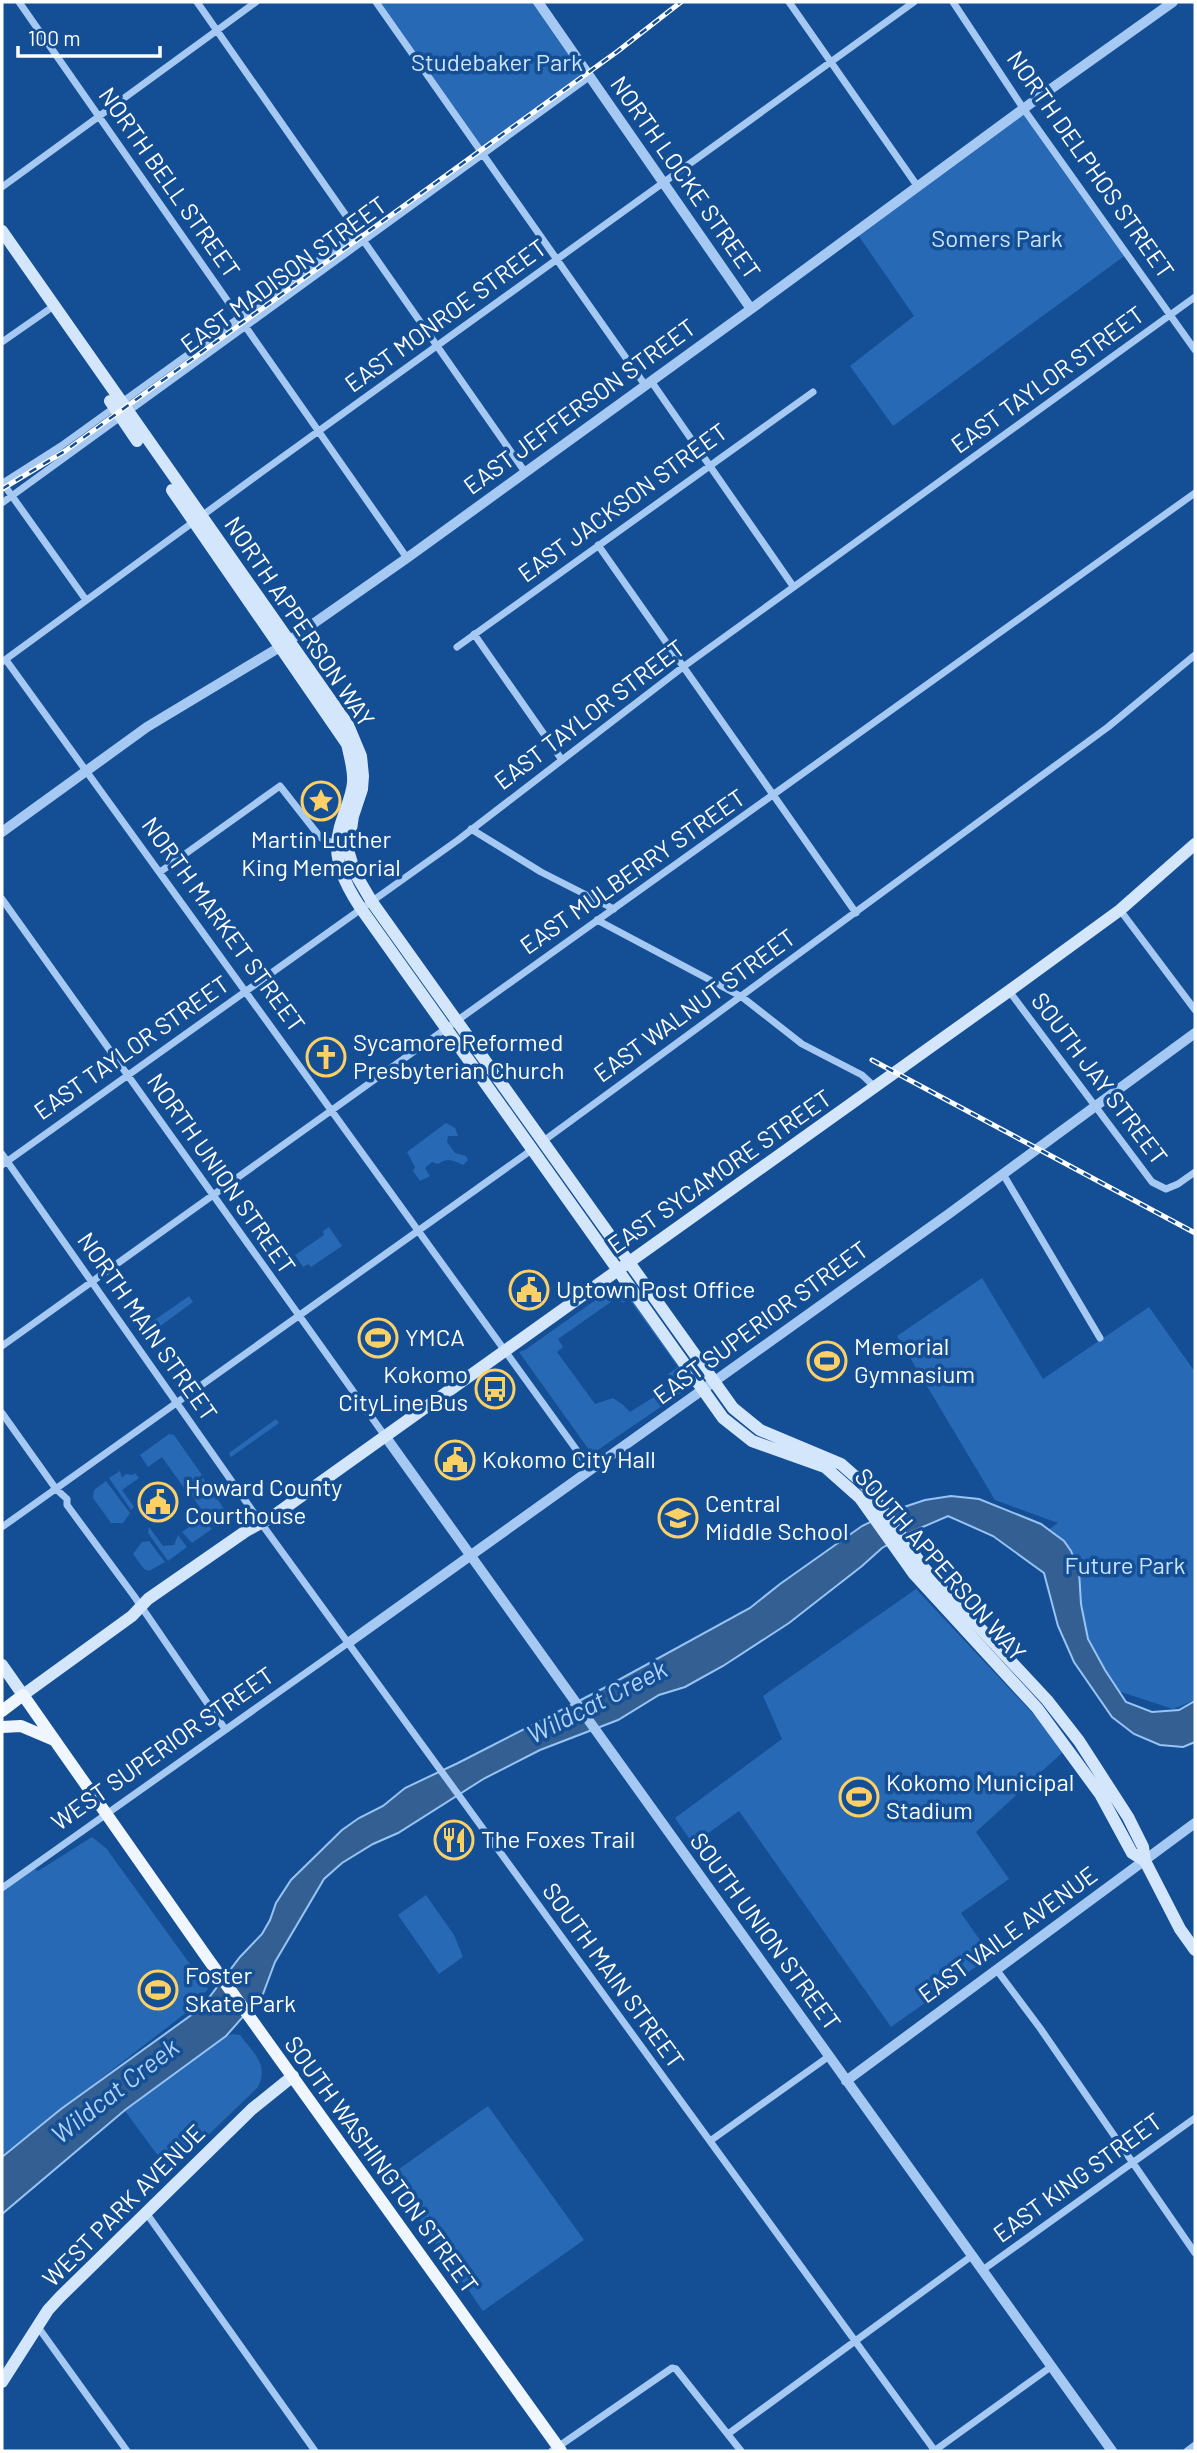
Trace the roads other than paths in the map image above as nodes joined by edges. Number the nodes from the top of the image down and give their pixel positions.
1 (19, 2) edge
2 (197, 2) edge
3 (256, 2) edge
4 (376, 2) edge
5 (538, 2) edge
6 (789, 2) edge
7 (914, 2) edge
8 (953, 2) edge
9 (1173, 2) edge
10 (217, 31) junction
11 (831, 62) junction
12 (589, 77) junction
13 (1023, 108) junction
14 (99, 116) junction
15 (484, 154) junction
16 (664, 183) junction
17 (2, 187) edge
18 (918, 187) junction
19 (2, 231) edge
20 (358, 232) junction
21 (364, 241) junction
22 (2, 244) edge
23 (557, 259) junction
24 (1195, 297) edge
25 (751, 309) junction
26 (48, 310) junction
27 (1170, 315) junction
28 (239, 317) junction
29 (245, 326) junction
30 (2, 342) edge
31 (438, 346) junction
32 (1195, 351) edge
33 (648, 383) junction
34 (813, 392) dead end
35 (120, 410) junction
36 (318, 432) junction
37 (709, 465) junction
38 (525, 472) junction
39 (2, 482) edge
40 (1195, 493) edge
41 (12, 496) junction
42 (2, 503) edge
43 (197, 519) junction
44 (598, 545) junction
45 (407, 558) junction
46 (793, 586) junction
47 (86, 600) junction
48 (474, 634) junction
49 (285, 644) junction
50 (457, 647) dead end
51 (1195, 655) edge
52 (4, 661) edge
53 (683, 667) junction
54 (562, 760) junction
55 (86, 771) junction
56 (773, 796) junction
57 (471, 830) junction
58 (2, 832) edge
59 (343, 844) junction
60 (1195, 844) edge
61 (160, 872) junction
62 (2, 899) edge
63 (367, 906) junction
64 (614, 909) junction
65 (1120, 910) junction
66 (856, 913) junction
67 (597, 920) junction
68 (247, 991) junction
69 (1009, 991) junction
70 (742, 997) junction
71 (1195, 1010) edge
72 (452, 1024) junction
73 (1195, 1033) edge
74 (127, 1075) junction
75 (875, 1087) junction
76 (1095, 1107) junction
77 (332, 1109) junction
78 (538, 1145) junction
79 (3, 1160) edge
80 (1195, 1172) edge
81 (1003, 1174) junction
82 (212, 1195) junction
83 (418, 1230) junction
84 (630, 1262) junction
85 (619, 1270) junction
86 (92, 1281) junction
87 (299, 1315) junction
88 (1100, 1338) dead end
89 (2, 1346) edge
90 (506, 1351) junction
91 (709, 1386) junction
92 (177, 1404) junction
93 (2, 1413) edge
94 (385, 1436) junction
95 (592, 1470) junction
96 (56, 1489) junction
97 (261, 1523) junction
98 (2, 1527) edge
99 (470, 1556) junction
100 (141, 1608) junction
101 (348, 1643) junction
102 (2, 1665) edge
103 (23, 1695) junction
104 (2, 1711) edge
105 (2, 1727) edge
106 (225, 1729) junction
107 (55, 1740) junction
108 (106, 1813) junction
109 (1195, 1823) edge
110 (1145, 1861) junction
111 (2, 1888) edge
112 (1195, 1950) edge
113 (996, 1969) junction
114 (828, 2057) junction
115 (293, 2076) junction
116 (846, 2081) junction
117 (1195, 2118) edge
118 (710, 2141) junction
119 (1132, 2163) junction
120 (147, 2214) junction
121 (1195, 2253) edge
122 (973, 2255) junction
123 (984, 2269) junction
124 (38, 2327) junction
125 (856, 2342) junction
126 (1052, 2366) junction
127 (2, 2382) edge
128 (728, 2434) junction
129 (1195, 2445) edge
130 (557, 2450) edge
131 (127, 2451) edge
132 (315, 2451) edge
133 (741, 2451) edge
134 (934, 2451) edge
135 (1112, 2451) edge
136 (1187, 2451) edge

1 - 14 street, NORTH BELL STREET
2 - 10 street
3 - 10 street
4 - 15 street
5 - 12 street, NORTH LOCKE STREET
6 - 11 street
7 - 11 street, EAST MONROE STREET
8 - 13 street, NORTH DELPHOS STREET
9 - 13 street, EAST JEFFERSON STREET
10 - 14 street
10 - 20 street
11 - 16 street, EAST MONROE STREET
11 - 18 street
12 - 15 street, EAST MADISON STREET
12 - 16 street, NORTH LOCKE STREET
13 - 18 street, EAST JEFFERSON STREET
13 - 27 street, NORTH DELPHOS STREET
14 - 17 street
14 - 28 street, NORTH BELL STREET
15 - 21 street, EAST MADISON STREET
15 - 23 street
16 - 23 street, EAST MONROE STREET
16 - 25 street, NORTH LOCKE STREET
18 - 25 street, EAST JEFFERSON STREET
19 - 35 main road, NORTH APPERSON WAY
20 - 21 street
20 - 28 street, EAST MADISON STREET
21 - 29 street, EAST MADISON STREET
21 - 31 street
22 - 26 main road, NORTH APPERSON WAY
23 - 31 street, EAST MONROE STREET
23 - 33 street
24 - 27 street, EAST TAYLOR STREET
25 - 33 street, EAST JEFFERSON STREET
26 - 30 street
26 - 35 main road, NORTH APPERSON WAY
27 - 32 street, NORTH DELPHOS STREET
27 - 46 street, EAST TAYLOR STREET
28 - 29 street, NORTH BELL STREET
28 - 35 street, EAST MADISON STREET
29 - 35 street, EAST MADISON STREET
29 - 36 street, NORTH BELL STREET
31 - 36 street, EAST MONROE STREET
31 - 38 street
33 - 37 street
33 - 38 street, EAST JEFFERSON STREET
34 - 37 street, EAST JACKSON STREET
35 - 39 street, EAST MADISON STREET
35 - 41 street, EAST MADISON STREET
35 - 43 main road, NORTH APPERSON WAY
36 - 43 street, EAST MONROE STREET
36 - 45 street, NORTH BELL STREET
37 - 44 street, EAST JACKSON STREET
37 - 46 street
38 - 45 street, EAST JEFFERSON STREET
39 - 41 street
40 - 56 street, EAST MULBERRY STREET
41 - 42 street, EAST MADISON STREET
41 - 47 street
43 - 47 street, EAST MONROE STREET
43 - 49 main road, NORTH APPERSON WAY
44 - 48 street, EAST JACKSON STREET
44 - 53 street
45 - 49 street, EAST JEFFERSON STREET
46 - 53 street, EAST TAYLOR STREET
47 - 52 street, EAST MONROE STREET
48 - 50 street, EAST JACKSON STREET
48 - 54 street
49 - 55 street, EAST JEFFERSON STREET
49 - 59 main road, NORTH APPERSON WAY
51 - 66 street, EAST WALNUT STREET
52 - 55 street, NORTH MARKET STREET
53 - 54 street, EAST TAYLOR STREET
53 - 56 street
54 - 57 street, EAST TAYLOR STREET
55 - 58 street, EAST JEFFERSON STREET
55 - 61 street, NORTH MARKET STREET
56 - 64 street, EAST MULBERRY STREET
56 - 66 street
57 - 63 street, EAST TAYLOR STREET
57 - 64 street
59 - 61 street
59 - 63 main road, NORTH APPERSON WAY
60 - 65 main road, EAST SYCAMORE STREET
61 - 68 street, NORTH MARKET STREET
62 - 74 street, NORTH UNION STREET
63 - 68 street, EAST TAYLOR STREET
63 - 72 main road, NORTH APPERSON WAY
64 - 67 street, EAST MULBERRY STREET
65 - 69 main road, EAST SYCAMORE STREET
65 - 71 street
66 - 70 street, EAST WALNUT STREET
67 - 70 street
67 - 72 street, EAST MULBERRY STREET
68 - 74 street, EAST TAYLOR STREET
68 - 77 street, NORTH MARKET STREET
69 - 75 main road, EAST SYCAMORE STREET
69 - 76 street, SOUTH JAY STREET
70 - 75 street
70 - 78 street, EAST WALNUT STREET
72 - 77 street, EAST MULBERRY STREET
72 - 78 main road, NORTH APPERSON WAY
73 - 76 street, EAST SUPERIOR STREET
74 - 79 street, EAST TAYLOR STREET
74 - 82 street, NORTH UNION STREET
75 - 84 main road, EAST SYCAMORE STREET
76 - 80 street, SOUTH JAY STREET
76 - 81 street, EAST SUPERIOR STREET
77 - 82 street, EAST MULBERRY STREET
77 - 83 street, NORTH MARKET STREET
78 - 83 street, EAST WALNUT STREET
78 - 84 main road, NORTH APPERSON WAY
78 - 85 main road, NORTH APPERSON WAY
79 - 86 street, NORTH MAIN STREET
81 - 88 street
81 - 91 street, EAST SUPERIOR STREET
82 - 86 street, EAST MULBERRY STREET
82 - 87 street, NORTH UNION STREET
83 - 87 street, EAST WALNUT STREET
83 - 90 street, NORTH MARKET STREET
84 - 85 main road, EAST SYCAMORE STREET
84 - 91 main road, SOUTH APPERSON WAY
85 - 90 main road, EAST SYCAMORE STREET
85 - 91 main road, SOUTH APPERSON WAY
86 - 89 street, EAST MULBERRY STREET
86 - 92 street, NORTH MAIN STREET
87 - 92 street, EAST WALNUT STREET
87 - 94 street, NORTH UNION STREET
90 - 94 main road, EAST SYCAMORE STREET
90 - 95 street, NORTH MARKET STREET
91 - 95 street, EAST SUPERIOR STREET
91 - 110 main road, SOUTH APPERSON WAY
92 - 96 street, EAST WALNUT STREET
92 - 97 street, NORTH MAIN STREET
93 - 96 street
94 - 97 main road, EAST SYCAMORE STREET
94 - 99 street, SOUTH UNION STREET
95 - 99 street, EAST SUPERIOR STREET
96 - 98 street, EAST WALNUT STREET
96 - 100 street
97 - 100 main road, EAST SYCAMORE STREET
97 - 101 street, SOUTH MAIN STREET
99 - 101 street, EAST SUPERIOR STREET
99 - 114 street, SOUTH UNION STREET
100 - 103 main road, EAST SYCAMORE STREET
100 - 106 street
101 - 106 street, WEST SUPERIOR STREET
101 - 118 street, SOUTH MAIN STREET
102 - 103 main road
103 - 104 main road
103 - 107 main road, SOUTH WASHINGTON STREET
105 - 107 main road
106 - 108 street, WEST SUPERIOR STREET
107 - 108 main road, SOUTH WASHINGTON STREET
108 - 111 street, WEST SUPERIOR STREET
108 - 115 main road, SOUTH WASHINGTON STREET
109 - 110 street, EAST VAILE AVENUE
110 - 112 main road, SOUTH APPERSON WAY
110 - 113 street, EAST VAILE AVENUE
113 - 116 street, EAST VAILE AVENUE
113 - 119 street
114 - 116 street, SOUTH UNION STREET
114 - 118 street
115 - 120 main road, WEST PARK AVENUE
115 - 130 main road, SOUTH WASHINGTON STREET
116 - 122 street, SOUTH UNION STREET
117 - 119 street, EAST KING STREET
118 - 125 street, SOUTH MAIN STREET
119 - 121 street
119 - 123 street, EAST KING STREET
120 - 124 main road, WEST PARK AVENUE
120 - 132 street
122 - 123 street, SOUTH UNION STREET
122 - 125 street, EAST KING STREET
123 - 126 street, SOUTH UNION STREET
124 - 127 main road, WEST PARK AVENUE
124 - 131 street
125 - 128 street, EAST KING STREET
125 - 134 street, SOUTH MAIN STREET
126 - 134 street
126 - 135 street, SOUTH UNION STREET
128 - 130 street
128 - 133 street
129 - 136 street

